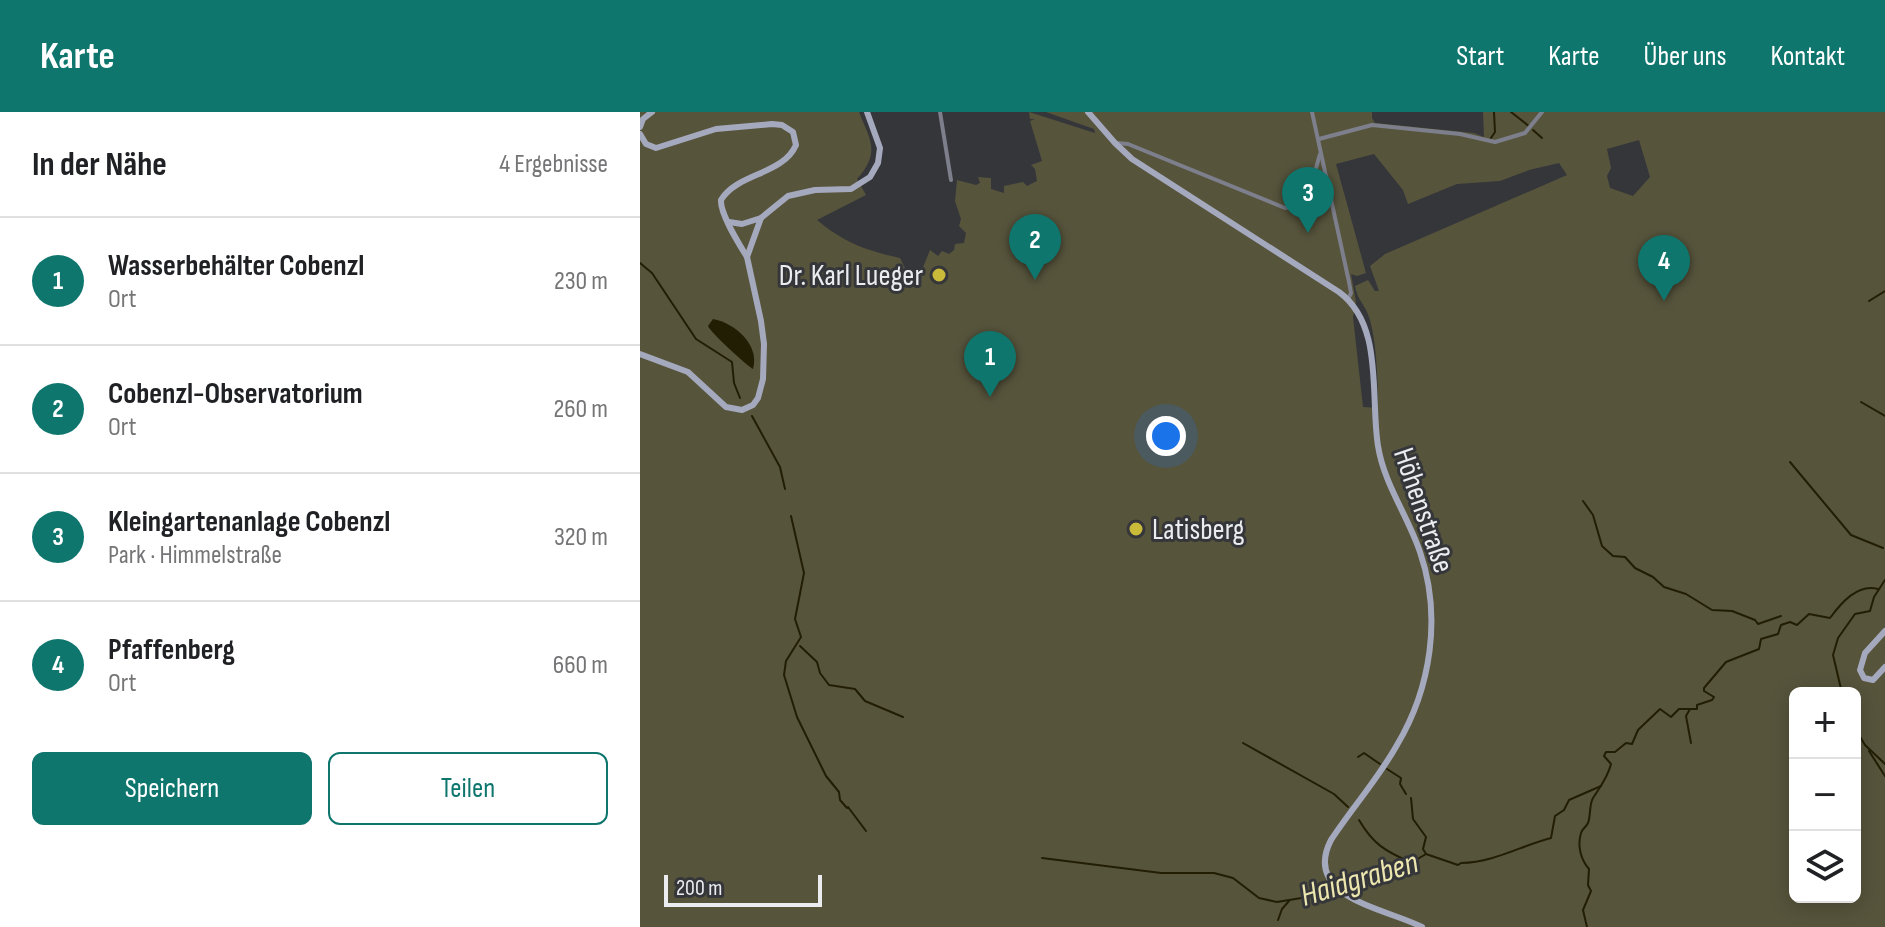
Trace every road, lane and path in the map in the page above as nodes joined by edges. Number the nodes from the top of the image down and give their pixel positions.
1 (652, 112) edge
2 (867, 112) edge
3 (940, 112) edge
4 (1088, 112) edge
5 (1312, 112) edge
6 (1542, 112) edge
7 (640, 127) edge
8 (640, 134) edge
9 (1319, 139) junction
10 (1115, 143) junction
11 (1320, 149) junction
12 (951, 180) dead end
13 (1311, 186) junction
14 (1329, 186) junction
15 (761, 218) junction
16 (729, 222) junction
17 (747, 257) junction
18 (1348, 299) junction
19 (640, 354) edge
20 (1885, 631) edge
21 (1885, 667) edge
22 (1422, 927) edge

1 - 7 street
2 - 15 street
3 - 12 street
4 - 10 street, Höhenstraße
5 - 9 street
6 - 9 street
8 - 16 street
9 - 11 street
10 - 13 street
10 - 18 street, Höhenstraße
11 - 13 street
11 - 14 street
13 - 14 street
14 - 18 street
15 - 16 street
15 - 17 street
16 - 17 street
17 - 19 street
18 - 22 street, Höhenstraße
20 - 21 street

